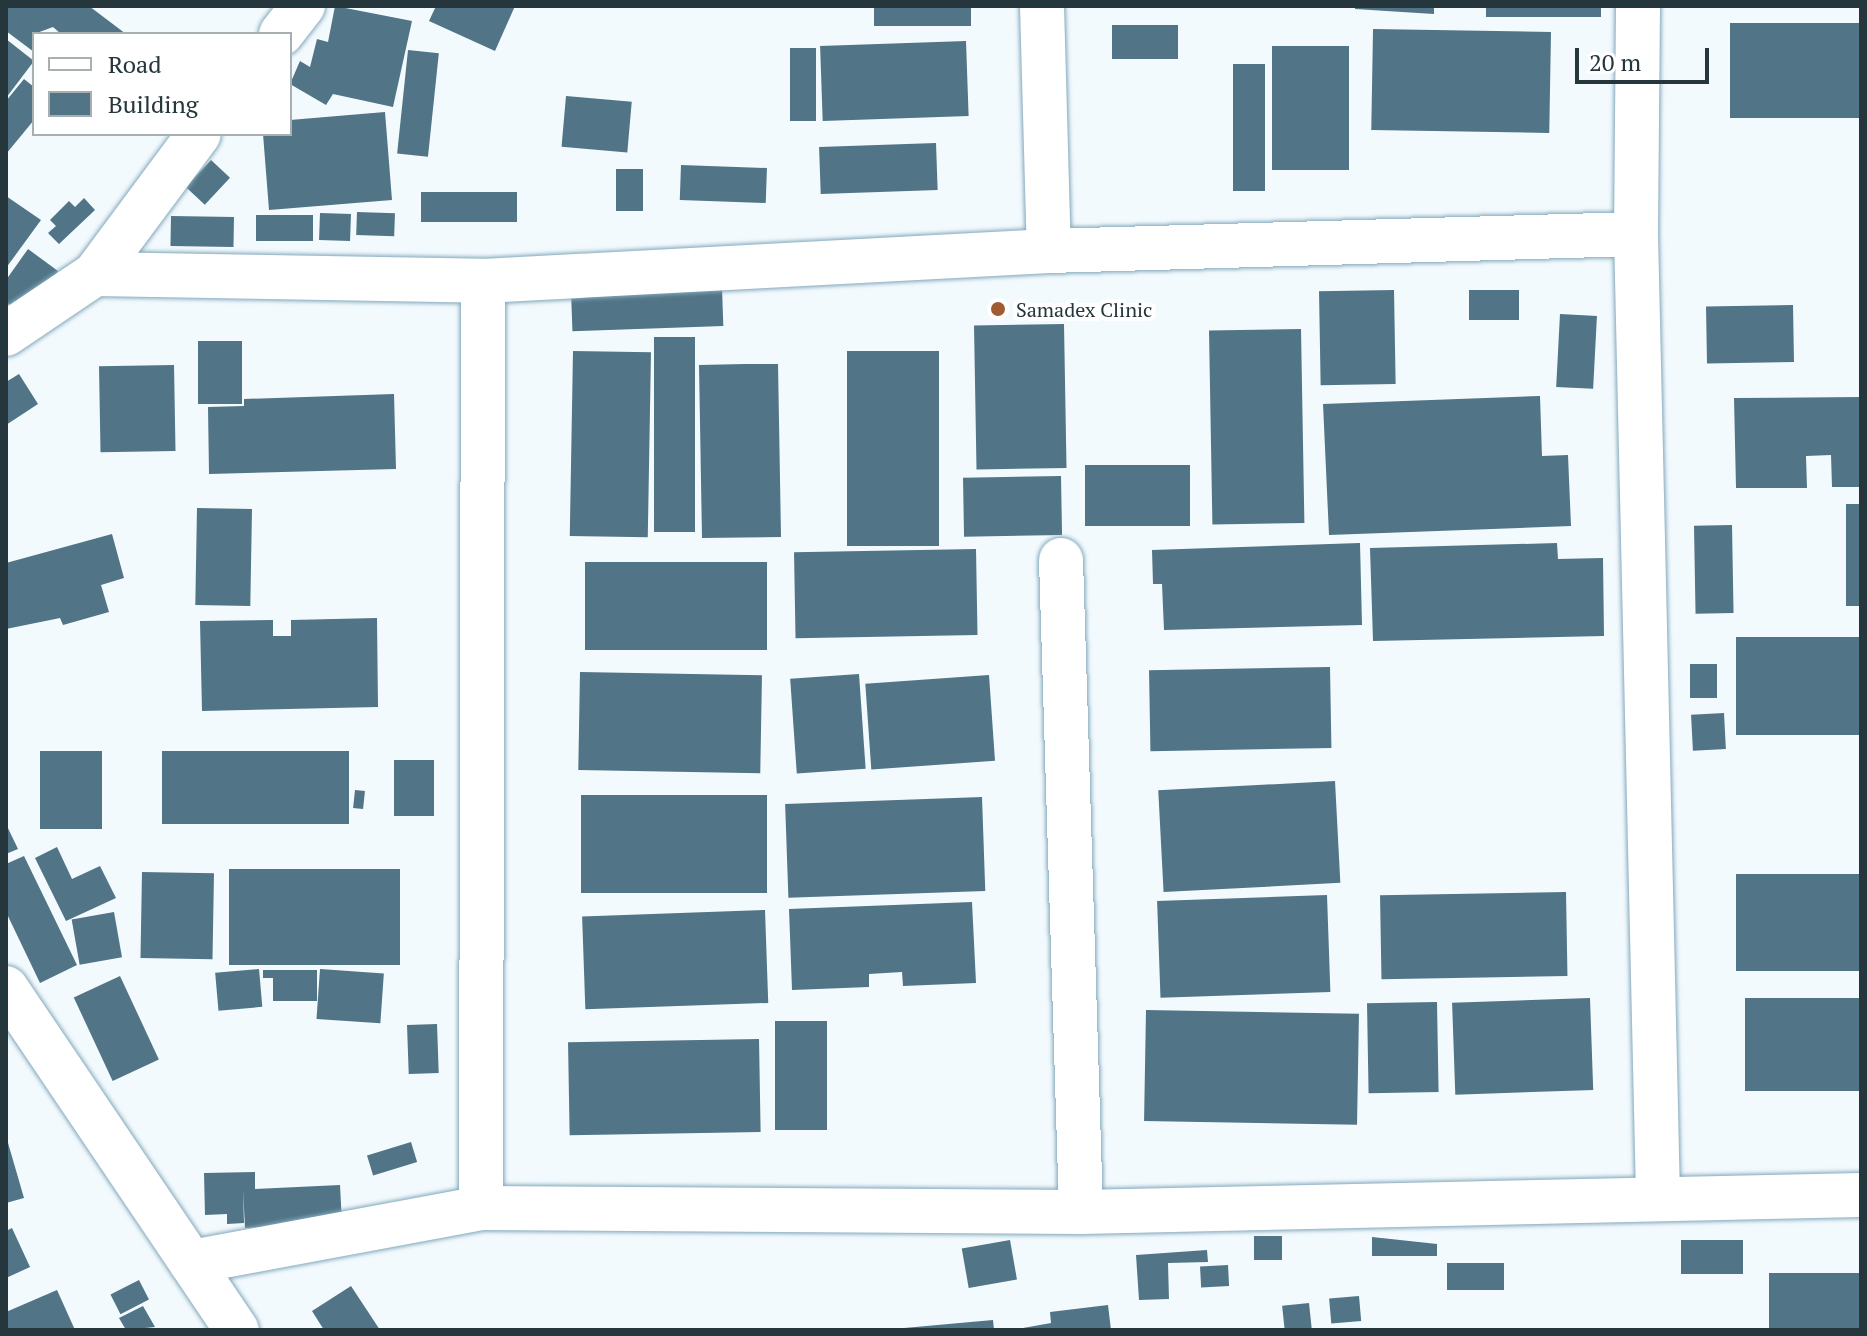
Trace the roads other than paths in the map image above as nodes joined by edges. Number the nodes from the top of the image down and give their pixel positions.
1 (303, 6) edge
2 (1042, 6) edge
3 (1638, 6) edge
4 (283, 32) edge
5 (198, 136) edge
6 (1636, 234) junction
7 (1049, 251) junction
8 (95, 274) junction
9 (483, 281) junction
10 (6, 334) edge
11 (1061, 560) dead end
12 (6, 988) edge
13 (1861, 1195) edge
14 (1658, 1198) junction
15 (481, 1208) junction
16 (1081, 1212) junction
17 (191, 1262) junction
18 (237, 1330) edge

1 - 4 street
2 - 7 street
3 - 6 street
5 - 8 street
6 - 7 street
6 - 14 street
7 - 9 street
8 - 9 street
8 - 10 street
9 - 15 street
11 - 16 street
12 - 17 street
13 - 14 street
14 - 16 street
15 - 16 street
15 - 17 street
17 - 18 street

